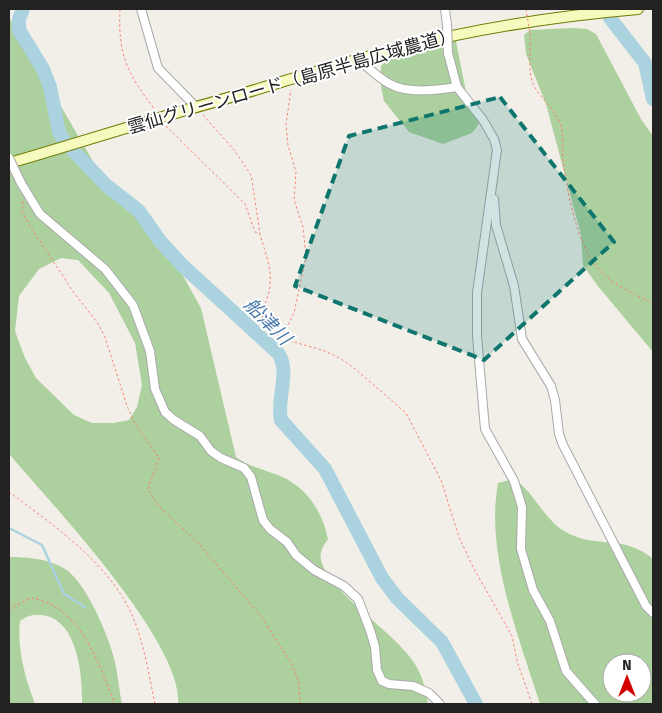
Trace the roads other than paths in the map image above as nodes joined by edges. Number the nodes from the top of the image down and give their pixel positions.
1 (141, 9) edge
2 (445, 9) edge
3 (638, 9) edge
4 (358, 59) junction
5 (457, 87) junction
6 (192, 108) junction
7 (9, 158) edge
8 (9, 163) edge
9 (491, 193) junction
10 (653, 613) edge
11 (440, 704) edge
12 (595, 704) edge

1 - 6 street
2 - 5 street, bridge
3 - 4 street, 雲仙グリーンロード（島原半島広域農道）
4 - 5 street
4 - 6 street, 雲仙グリーンロード（島原半島広域農道）
5 - 9 street
6 - 8 street, 雲仙グリーンロード（島原半島広域農道）, bridge
7 - 11 street, bridge
9 - 10 street
9 - 12 street

